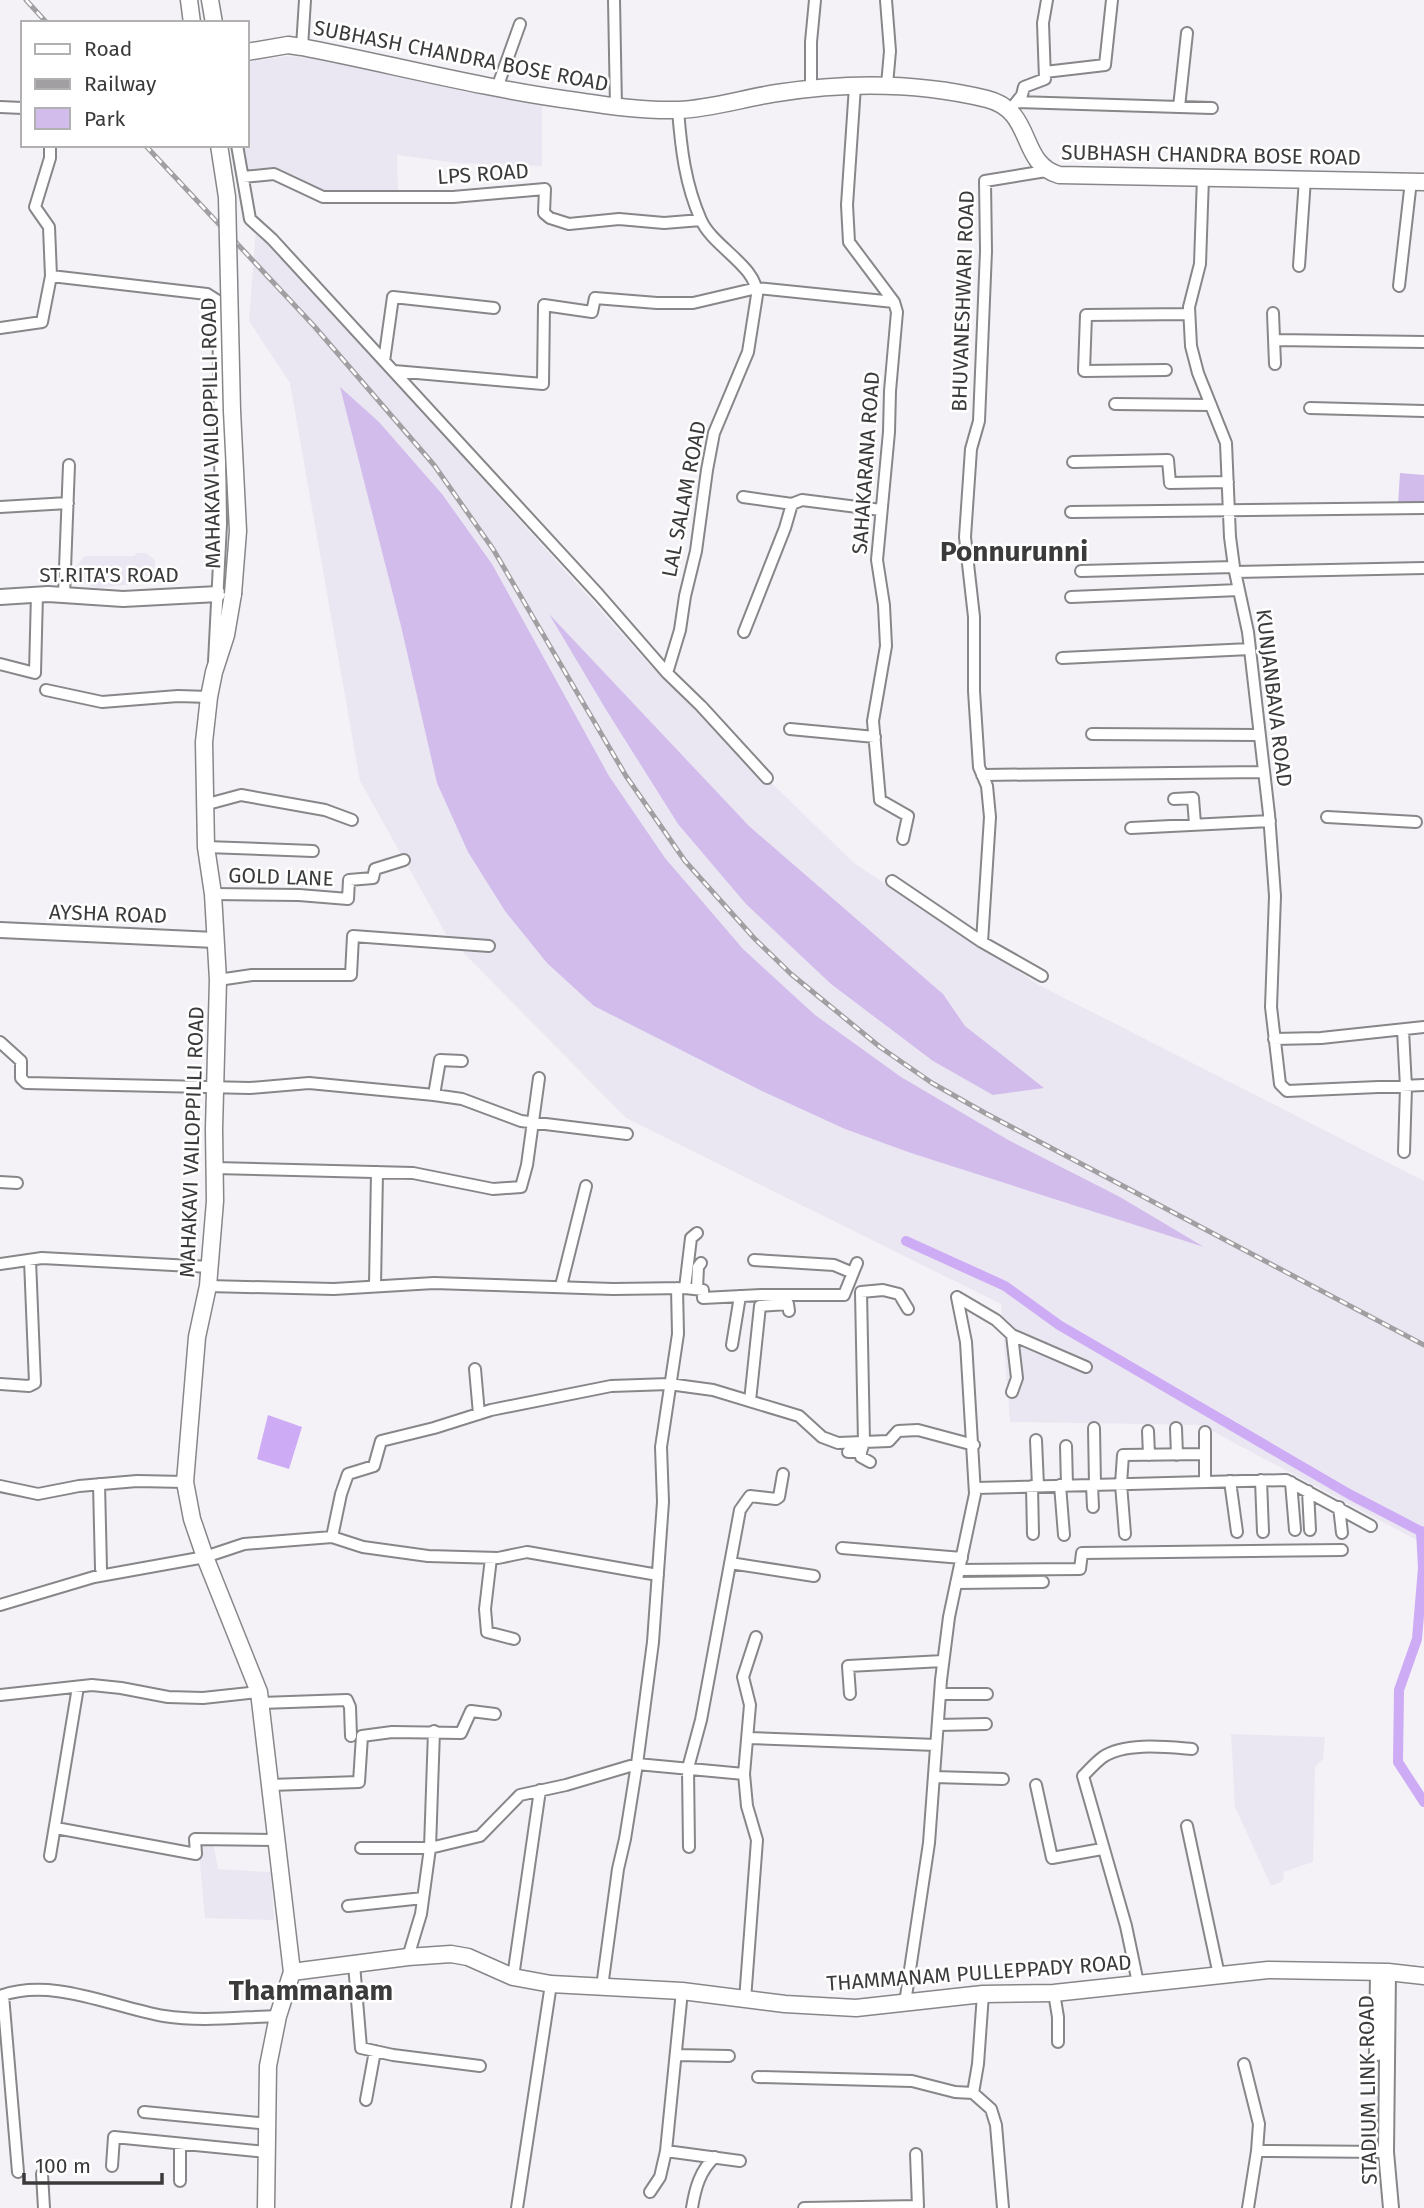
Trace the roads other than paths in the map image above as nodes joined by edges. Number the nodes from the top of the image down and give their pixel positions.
1 (189, 0) edge
2 (198, 0) edge
3 (210, 0) edge
4 (305, 0) edge
5 (614, 0) edge
6 (816, 0) edge
7 (886, 0) edge
8 (1047, 0) edge
9 (1112, 0) edge
10 (192, 21) edge
11 (201, 21) edge
12 (214, 21) edge
13 (520, 24) dead end
14 (1187, 33) dead end
15 (302, 47) junction
16 (248, 52) edge
17 (1045, 72) junction
18 (887, 85) junction
19 (855, 86) junction
20 (811, 88) junction
21 (497, 89) junction
22 (1013, 105) junction
23 (0, 107) edge
24 (616, 107) junction
25 (1179, 107) junction
26 (21, 108) edge
27 (1212, 108) dead end
28 (678, 110) junction
29 (50, 147) edge
30 (219, 147) edge
31 (237, 147) edge
32 (1046, 171) junction
33 (243, 177) junction
34 (1203, 177) junction
35 (1305, 179) junction
36 (1417, 182) edge
37 (701, 219) junction
38 (1299, 266) dead end
39 (51, 276) junction
40 (1399, 286) dead end
41 (757, 288) junction
42 (894, 302) junction
43 (494, 308) dead end
44 (1273, 313) dead end
45 (1189, 314) junction
46 (0, 328) edge
47 (1274, 340) junction
48 (1424, 342) edge
49 (384, 361) junction
50 (1275, 364) dead end
51 (1166, 370) dead end
52 (394, 371) junction
53 (1115, 404) dead end
54 (1211, 405) junction
55 (1310, 408) dead end
56 (1424, 411) edge
57 (1073, 462) dead end
58 (69, 465) dead end
59 (1228, 482) junction
60 (743, 497) dead end
61 (68, 503) junction
62 (792, 504) junction
63 (0, 507) edge
64 (1424, 508) edge
65 (1230, 509) junction
66 (881, 510) junction
67 (1071, 512) dead end
68 (1424, 568) edge
69 (1235, 570) junction
70 (1081, 571) dead end
71 (1239, 590) junction
72 (37, 594) junction
73 (218, 594) junction
74 (64, 595) junction
75 (0, 597) edge
76 (1071, 597) dead end
77 (744, 632) dead end
78 (1250, 649) junction
79 (1062, 658) dead end
80 (0, 664) edge
81 (214, 672) junction
82 (667, 673) junction
83 (46, 690) dead end
84 (209, 697) junction
85 (790, 729) dead end
86 (1092, 734) dead end
87 (1259, 734) junction
88 (875, 737) junction
89 (1263, 772) junction
90 (982, 775) junction
91 (767, 778) dead end
92 (1174, 799) dead end
93 (204, 805) junction
94 (1327, 817) dead end
95 (352, 820) dead end
96 (1270, 821) junction
97 (1416, 822) dead end
98 (1195, 824) junction
99 (1131, 828) dead end
100 (903, 839) dead end
101 (206, 847) junction
102 (313, 851) dead end
103 (404, 860) dead end
104 (892, 881) dead end
105 (213, 894) junction
106 (0, 930) edge
107 (215, 940) junction
108 (982, 942) junction
109 (489, 946) dead end
110 (1042, 976) dead end
111 (218, 980) junction
112 (1424, 1027) edge
113 (1403, 1030) junction
114 (1274, 1039) junction
115 (0, 1042) edge
116 (462, 1061) dead end
117 (539, 1078) dead end
118 (1424, 1086) edge
119 (1406, 1087) junction
120 (215, 1088) junction
121 (434, 1095) junction
122 (533, 1124) junction
123 (627, 1134) dead end
124 (1404, 1152) dead end
125 (215, 1168) junction
126 (377, 1172) junction
127 (0, 1182) edge
128 (17, 1183) dead end
129 (586, 1186) dead end
130 (697, 1233) dead end
131 (689, 1252) junction
132 (30, 1260) junction
133 (754, 1260) dead end
134 (0, 1264) edge
135 (210, 1267) junction
136 (848, 1285) junction
137 (208, 1286) junction
138 (375, 1286) junction
139 (561, 1286) junction
140 (686, 1289) junction
141 (861, 1292) junction
142 (740, 1296) junction
143 (760, 1300) junction
144 (908, 1309) dead end
145 (789, 1311) dead end
146 (1012, 1335) junction
147 (732, 1345) dead end
148 (1086, 1367) dead end
149 (475, 1370) dead end
150 (0, 1384) edge
151 (669, 1384) junction
152 (1012, 1392) dead end
153 (750, 1401) junction
154 (479, 1413) junction
155 (1094, 1428) dead end
156 (1176, 1428) dead end
157 (1148, 1430) dead end
158 (1205, 1432) dead end
159 (1036, 1440) dead end
160 (974, 1445) junction
161 (1066, 1446) dead end
162 (863, 1447) junction
163 (848, 1452) dead end
164 (1205, 1454) junction
165 (1149, 1455) junction
166 (1177, 1455) junction
167 (870, 1462) dead end
168 (783, 1474) dead end
169 (1261, 1480) junction
170 (1230, 1481) junction
171 (185, 1482) junction
172 (1205, 1482) junction
173 (1291, 1482) junction
174 (99, 1484) junction
175 (1121, 1484) junction
176 (1063, 1485) junction
177 (1094, 1485) junction
178 (0, 1486) edge
179 (1035, 1486) junction
180 (975, 1488) junction
181 (1308, 1491) junction
182 (1093, 1507) dead end
183 (1339, 1507) junction
184 (1371, 1525) dead end
185 (1294, 1530) dead end
186 (1310, 1530) dead end
187 (1237, 1532) dead end
188 (1264, 1532) dead end
189 (1342, 1532) dead end
190 (1033, 1534) dead end
191 (1125, 1534) dead end
192 (1063, 1535) dead end
193 (332, 1537) junction
194 (842, 1548) dead end
195 (1342, 1550) dead end
196 (205, 1557) junction
197 (491, 1558) junction
198 (962, 1558) junction
199 (730, 1563) junction
200 (100, 1569) dead end
201 (959, 1570) junction
202 (658, 1574) junction
203 (814, 1576) dead end
204 (1043, 1582) dead end
205 (956, 1583) junction
206 (0, 1605) edge
207 (757, 1637) dead end
208 (513, 1639) dead end
209 (943, 1661) junction
210 (78, 1687) junction
211 (849, 1694) dead end
212 (940, 1694) junction
213 (987, 1694) dead end
214 (0, 1695) edge
215 (260, 1697) junction
216 (495, 1714) dead end
217 (938, 1724) junction
218 (986, 1724) dead end
219 (434, 1731) junction
220 (351, 1735) dead end
221 (748, 1738) junction
222 (936, 1745) junction
223 (1192, 1749) dead end
224 (637, 1763) junction
225 (688, 1768) junction
226 (744, 1774) junction
227 (934, 1777) junction
228 (1003, 1779) dead end
229 (270, 1785) junction
230 (1036, 1785) dead end
231 (540, 1790) junction
232 (1187, 1826) dead end
233 (56, 1828) junction
234 (275, 1840) junction
235 (689, 1847) dead end
236 (361, 1848) dead end
237 (430, 1848) junction
238 (1102, 1849) junction
239 (50, 1856) dead end
240 (423, 1898) junction
241 (348, 1906) dead end
242 (408, 1957) junction
243 (354, 1964) junction
244 (292, 1972) junction
245 (1383, 1972) junction
246 (1219, 1975) junction
247 (1424, 1976) edge
248 (513, 1977) junction
249 (1138, 1983) junction
250 (551, 1984) junction
251 (602, 1987) junction
252 (682, 1991) junction
253 (1054, 1993) junction
254 (983, 1994) junction
255 (1, 1996) edge
256 (745, 2000) junction
257 (905, 2003) junction
258 (278, 2016) junction
259 (1058, 2042) dead end
260 (375, 2051) junction
261 (676, 2056) junction
262 (729, 2056) dead end
263 (1244, 2064) dead end
264 (480, 2066) dead end
265 (758, 2077) dead end
266 (973, 2093) junction
267 (366, 2100) dead end
268 (144, 2112) dead end
269 (269, 2123) junction
270 (180, 2144) junction
271 (666, 2151) junction
272 (1257, 2151) junction
273 (266, 2152) junction
274 (1383, 2152) junction
275 (916, 2154) dead end
276 (715, 2157) junction
277 (740, 2161) dead end
278 (112, 2166) dead end
279 (18, 2172) dead end
280 (41, 2174) dead end
281 (180, 2181) dead end
282 (650, 2192) dead end
283 (44, 2208) edge
284 (265, 2208) edge
285 (517, 2208) edge
286 (692, 2208) edge
287 (804, 2208) edge
288 (1003, 2208) edge
289 (1248, 2208) edge
290 (1383, 2208) edge
291 (1391, 2208) edge

1 - 10 main road
2 - 11 main road
3 - 12 main road
4 - 15 street
5 - 24 street
6 - 20 street
7 - 18 street
8 - 17 street
9 - 17 street
13 - 21 street
14 - 25 street
15 - 16 main road, SUBHASH CHANDRA BOSE ROAD
15 - 21 main road, SUBHASH CHANDRA BOSE ROAD
17 - 22 street
18 - 19 main road, SUBHASH CHANDRA BOSE ROAD
18 - 22 main road, SUBHASH CHANDRA BOSE ROAD
19 - 20 main road, SUBHASH CHANDRA BOSE ROAD
19 - 42 street
20 - 28 main road, SUBHASH CHANDRA BOSE ROAD
21 - 24 main road, SUBHASH CHANDRA BOSE ROAD
22 - 25 street
22 - 32 main road, SUBHASH CHANDRA BOSE ROAD
23 - 26 street
24 - 28 main road, SUBHASH CHANDRA BOSE ROAD
25 - 27 street
28 - 37 street
29 - 39 street
30 - 81 main road, MAHAKAVI VAILOPPILLI ROAD, bridge
31 - 33 street
32 - 34 main road, SUBHASH CHANDRA BOSE ROAD
32 - 90 street, BHUVANESHWARI ROAD
33 - 37 street, LPS ROAD
33 - 49 street
34 - 35 main road, SUBHASH CHANDRA BOSE ROAD
34 - 45 street, KUNJANBAVA ROAD
35 - 36 main road, SUBHASH CHANDRA BOSE ROAD
35 - 38 street
36 - 40 street
37 - 41 street
39 - 46 street
39 - 73 street
41 - 42 street
41 - 52 street
41 - 82 street, LAL SALAM ROAD
42 - 66 street, SAHAKARANA ROAD
43 - 49 street
44 - 47 street
45 - 51 street
45 - 54 street, KUNJANBAVA ROAD
47 - 48 street
47 - 50 street
49 - 52 street
52 - 82 street
53 - 54 street
54 - 59 street, KUNJANBAVA ROAD
55 - 56 street
57 - 59 street
58 - 61 street
59 - 65 street, KUNJANBAVA ROAD
60 - 62 street
61 - 63 street
61 - 74 street
62 - 66 street
62 - 77 street
64 - 65 street
65 - 67 street
65 - 69 street, KUNJANBAVA ROAD
66 - 88 street, SAHAKARANA ROAD
68 - 69 street
69 - 70 street
69 - 71 street, KUNJANBAVA ROAD
71 - 76 street
71 - 78 street, KUNJANBAVA ROAD
72 - 74 street, ST.RITA'S ROAD
72 - 75 street, ST.RITA'S ROAD
72 - 80 street
73 - 74 street, ST.RITA'S ROAD
73 - 81 street
78 - 79 street
78 - 87 street, KUNJANBAVA ROAD
81 - 84 main road, MAHAKAVI VAILOPPILLI ROAD
82 - 91 street
83 - 84 street
84 - 93 main road, MAHAKAVI VAILOPPILLI ROAD
85 - 88 street
86 - 87 street
87 - 89 street, KUNJANBAVA ROAD
88 - 100 street, SAHAKARANA ROAD
89 - 90 street
89 - 96 street, KUNJANBAVA ROAD
90 - 108 street, BHUVANESHWARI ROAD
92 - 98 street
93 - 95 street
93 - 101 main road, MAHAKAVI VAILOPPILLI ROAD
94 - 97 street
96 - 98 street
96 - 114 street, KUNJANBAVA ROAD
98 - 99 street
101 - 102 street
101 - 105 main road, MAHAKAVI VAILOPPILLI ROAD
103 - 105 street, GOLD LANE
104 - 108 street
105 - 107 main road, MAHAKAVI VAILOPPILLI ROAD
106 - 107 street, AYSHA ROAD
107 - 111 main road, MAHAKAVI VAILOPPILLI ROAD
108 - 110 street
109 - 111 street
111 - 120 main road, MAHAKAVI VAILOPPILLI ROAD
112 - 113 street
113 - 114 street
113 - 119 street
114 - 119 street, KUNJANBAVA ROAD
115 - 120 street
116 - 121 street
117 - 122 street
118 - 119 street, KUNJANBAVA ROAD
119 - 124 street
120 - 121 street
120 - 125 main road, MAHAKAVI VAILOPPILLI ROAD
121 - 122 street
122 - 123 street
122 - 126 street
125 - 126 street
125 - 135 main road, MAHAKAVI VAILOPPILLI ROAD
126 - 138 street
127 - 128 street
129 - 139 street
130 - 131 street
131 - 140 street
131 - 140 street
132 - 134 street
132 - 135 street
132 - 150 street
133 - 136 street
135 - 137 main road, MAHAKAVI VAILOPPILLI ROAD
136 - 141 street
136 - 143 street
137 - 138 street
137 - 171 main road, MAHAKAVI VAILOPPILLI ROAD
138 - 139 street
139 - 140 street
140 - 142 street
140 - 151 street
141 - 144 street
141 - 162 street
142 - 143 street
142 - 147 street
143 - 145 street
143 - 153 street
146 - 148 street
146 - 152 street
146 - 160 street
149 - 154 street
151 - 153 street
151 - 154 street
151 - 202 street
153 - 162 street
154 - 193 street
155 - 177 street
156 - 166 street
157 - 165 street
158 - 164 street
159 - 179 street
160 - 162 street
160 - 180 street
161 - 176 street
162 - 163 street
162 - 167 street
164 - 166 street
164 - 172 street
165 - 166 street
165 - 175 street
168 - 199 street
169 - 170 street
169 - 173 street
169 - 188 street
170 - 172 street
170 - 187 street
171 - 174 street
171 - 196 main road, MAHAKAVI VAILOPPILLI ROAD
172 - 175 street
173 - 181 street
173 - 185 street
174 - 178 street
174 - 200 street
175 - 177 street
175 - 191 street
176 - 177 street
176 - 179 street
176 - 192 street
177 - 182 street
179 - 180 street
179 - 190 street
180 - 198 street
181 - 183 street
181 - 186 street
183 - 184 street
183 - 189 street
193 - 196 street
193 - 197 street
194 - 198 street
195 - 201 street
196 - 206 street
196 - 215 main road, MAHAKAVI VAILOPPILLI ROAD
197 - 202 street
197 - 208 street
198 - 201 street
199 - 203 street
199 - 225 street
201 - 205 street
202 - 224 street
204 - 205 street
205 - 209 street
207 - 221 street
209 - 211 street
209 - 212 street
210 - 214 street
210 - 215 street
210 - 233 street
212 - 213 street
212 - 217 street
215 - 220 street
215 - 229 main road, MAHAKAVI VAILOPPILLI ROAD
216 - 219 street
217 - 218 street
217 - 222 street
219 - 229 street
219 - 237 street
221 - 222 street
221 - 226 street
222 - 227 street
223 - 238 street
224 - 225 street
224 - 231 street
224 - 251 street
225 - 226 street
225 - 235 street
226 - 256 street
227 - 228 street
227 - 257 street
229 - 234 main road, MAHAKAVI VAILOPPILLI ROAD
230 - 238 street
231 - 237 street
231 - 248 street
232 - 246 street
233 - 234 street
233 - 239 street
234 - 244 main road, MAHAKAVI VAILOPPILLI ROAD
236 - 237 street
237 - 240 street
238 - 249 street
240 - 241 street
240 - 242 street
242 - 243 main road, THAMMANAM PULLEPPADY ROAD
242 - 248 main road, THAMMANAM PULLEPPADY ROAD
243 - 244 main road, THAMMANAM PULLEPPADY ROAD
243 - 260 street
244 - 258 main road, MAHAKAVI VAILOPPILLI ROAD
245 - 246 main road, THAMMANAM PULLEPPADY ROAD
245 - 247 main road, THAMMANAM PULLEPPADY ROAD
245 - 274 street, STADIUM LINK ROAD
246 - 249 main road, THAMMANAM PULLEPPADY ROAD
248 - 250 main road, THAMMANAM PULLEPPADY ROAD
249 - 253 main road, THAMMANAM PULLEPPADY ROAD
250 - 251 main road, THAMMANAM PULLEPPADY ROAD
250 - 285 street
251 - 252 main road, THAMMANAM PULLEPPADY ROAD
252 - 256 main road, THAMMANAM PULLEPPADY ROAD
252 - 261 street
253 - 254 main road, THAMMANAM PULLEPPADY ROAD
253 - 259 street
254 - 257 main road, THAMMANAM PULLEPPADY ROAD
254 - 266 street
255 - 258 street
255 - 279 street
256 - 257 main road, THAMMANAM PULLEPPADY ROAD
258 - 269 main road, MAHAKAVI VAILOPPILLI ROAD
260 - 264 street
260 - 267 street
261 - 262 street
261 - 271 street
263 - 272 street
265 - 266 street
266 - 288 street
268 - 269 street
269 - 273 main road, MAHAKAVI VAILOPPILLI ROAD
270 - 273 street
270 - 278 street
270 - 281 street
271 - 276 street
271 - 282 street
272 - 274 street
272 - 289 street
273 - 284 main road, MAHAKAVI VAILOPPILLI ROAD
274 - 290 street, STADIUM LINK ROAD
274 - 291 street, STADIUM LINK ROAD
275 - 287 street
276 - 277 street
276 - 286 street
280 - 283 street

